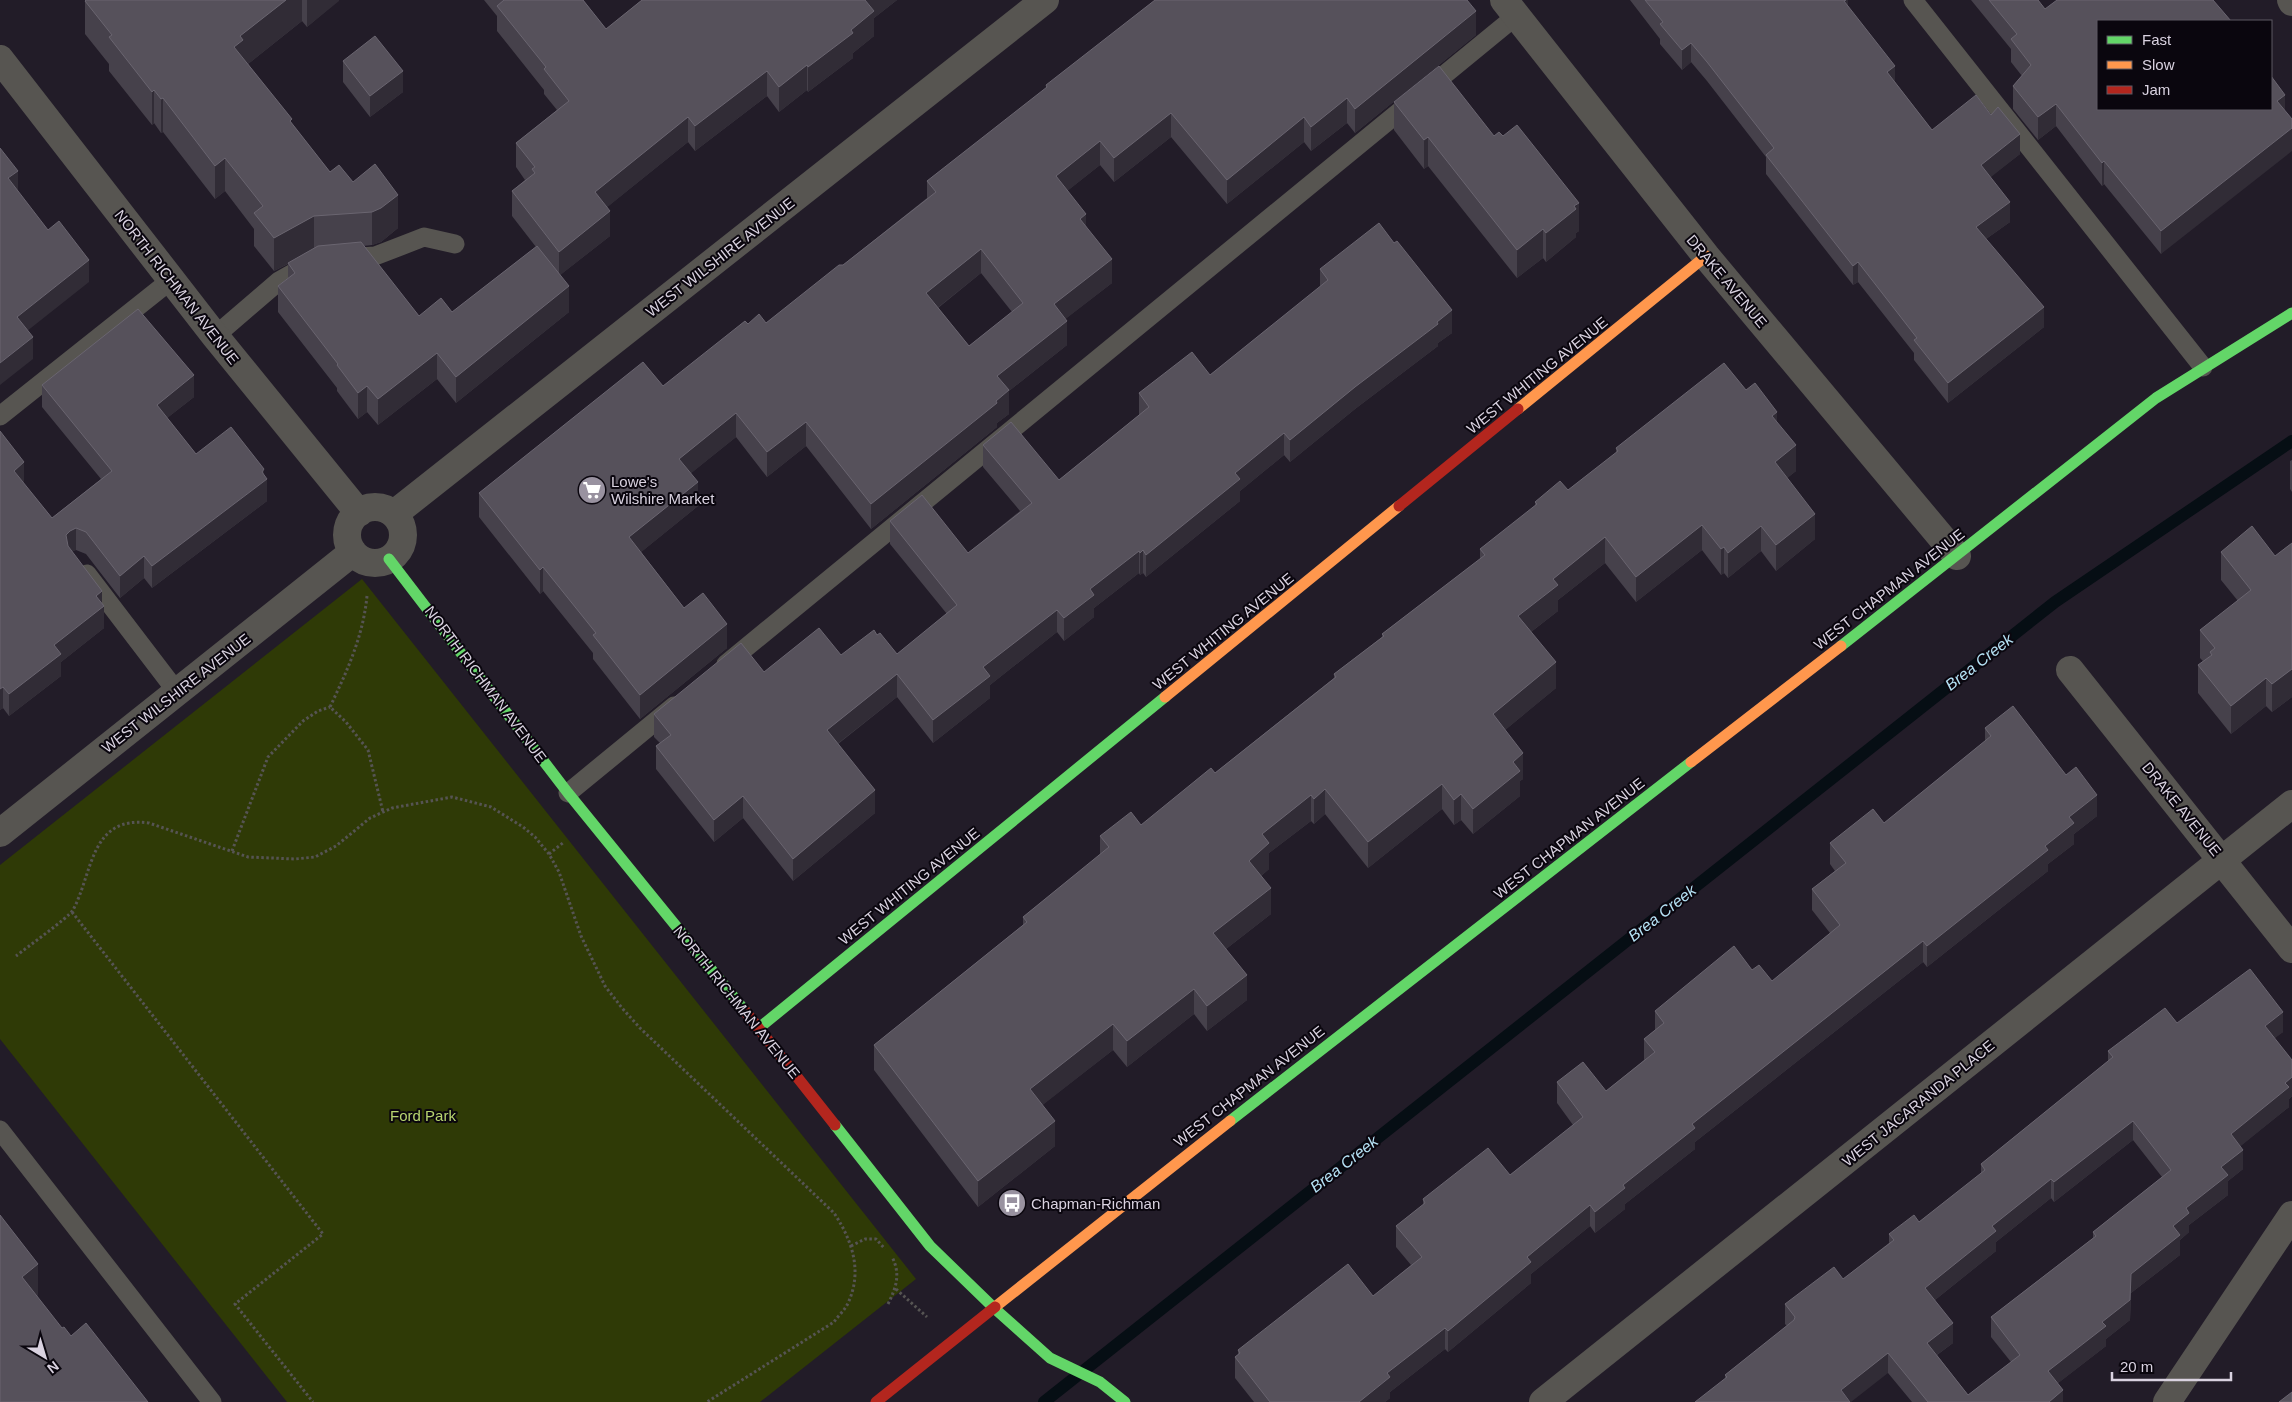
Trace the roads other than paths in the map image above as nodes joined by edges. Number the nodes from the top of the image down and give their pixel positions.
1 (1045, 0) edge
2 (1913, 0) edge
3 (1510, 8) edge
4 (0, 59) edge
5 (455, 244) dead end
6 (1706, 256) junction
7 (171, 280) junction
8 (2292, 313) edge
9 (215, 336) junction
10 (2203, 366) junction
11 (0, 416) edge
12 (359, 512) junction
13 (394, 514) junction
14 (353, 552) junction
15 (1957, 556) junction
16 (389, 559) junction
17 (77, 562) edge
18 (2070, 670) dead end
19 (715, 673) edge
20 (177, 692) junction
21 (692, 692) edge
22 (568, 793) junction
23 (2292, 804) edge
24 (0, 833) edge
25 (2222, 860) junction
26 (2292, 949) edge
27 (758, 1028) junction
28 (0, 1130) edge
29 (2292, 1215) edge
30 (994, 1308) junction
31 (212, 1402) edge
32 (876, 1402) edge
33 (1125, 1402) edge
34 (1543, 1402) edge
35 (2167, 1402) edge

1 - 13 street, WEST WILSHIRE AVENUE
2 - 10 lane
3 - 6 street, DRAKE AVENUE
3 - 19 lane
4 - 7 street, NORTH RICHMAN AVENUE
5 - 9 lane
6 - 15 street, DRAKE AVENUE
6 - 27 street, WEST WHITING AVENUE
7 - 9 street, NORTH RICHMAN AVENUE
7 - 11 lane
8 - 10 street, WEST CHAPMAN AVENUE
9 - 12 street, NORTH RICHMAN AVENUE
10 - 15 street, WEST CHAPMAN AVENUE
12 - 13 street
12 - 14 street
13 - 16 street
14 - 16 street
14 - 20 street, WEST WILSHIRE AVENUE
15 - 30 street, WEST CHAPMAN AVENUE
16 - 22 street, NORTH RICHMAN AVENUE
17 - 20 lane
18 - 25 street, DRAKE AVENUE
20 - 24 street, WEST WILSHIRE AVENUE
21 - 22 lane
22 - 27 street, NORTH RICHMAN AVENUE
23 - 25 street, WEST JACARANDA PLACE
25 - 26 street, DRAKE AVENUE
25 - 34 street, WEST JACARANDA PLACE
27 - 30 street, NORTH RICHMAN AVENUE
28 - 31 lane
29 - 35 street
30 - 32 street, WEST CHAPMAN AVENUE
30 - 33 street, NORTH RICHMAN AVENUE

